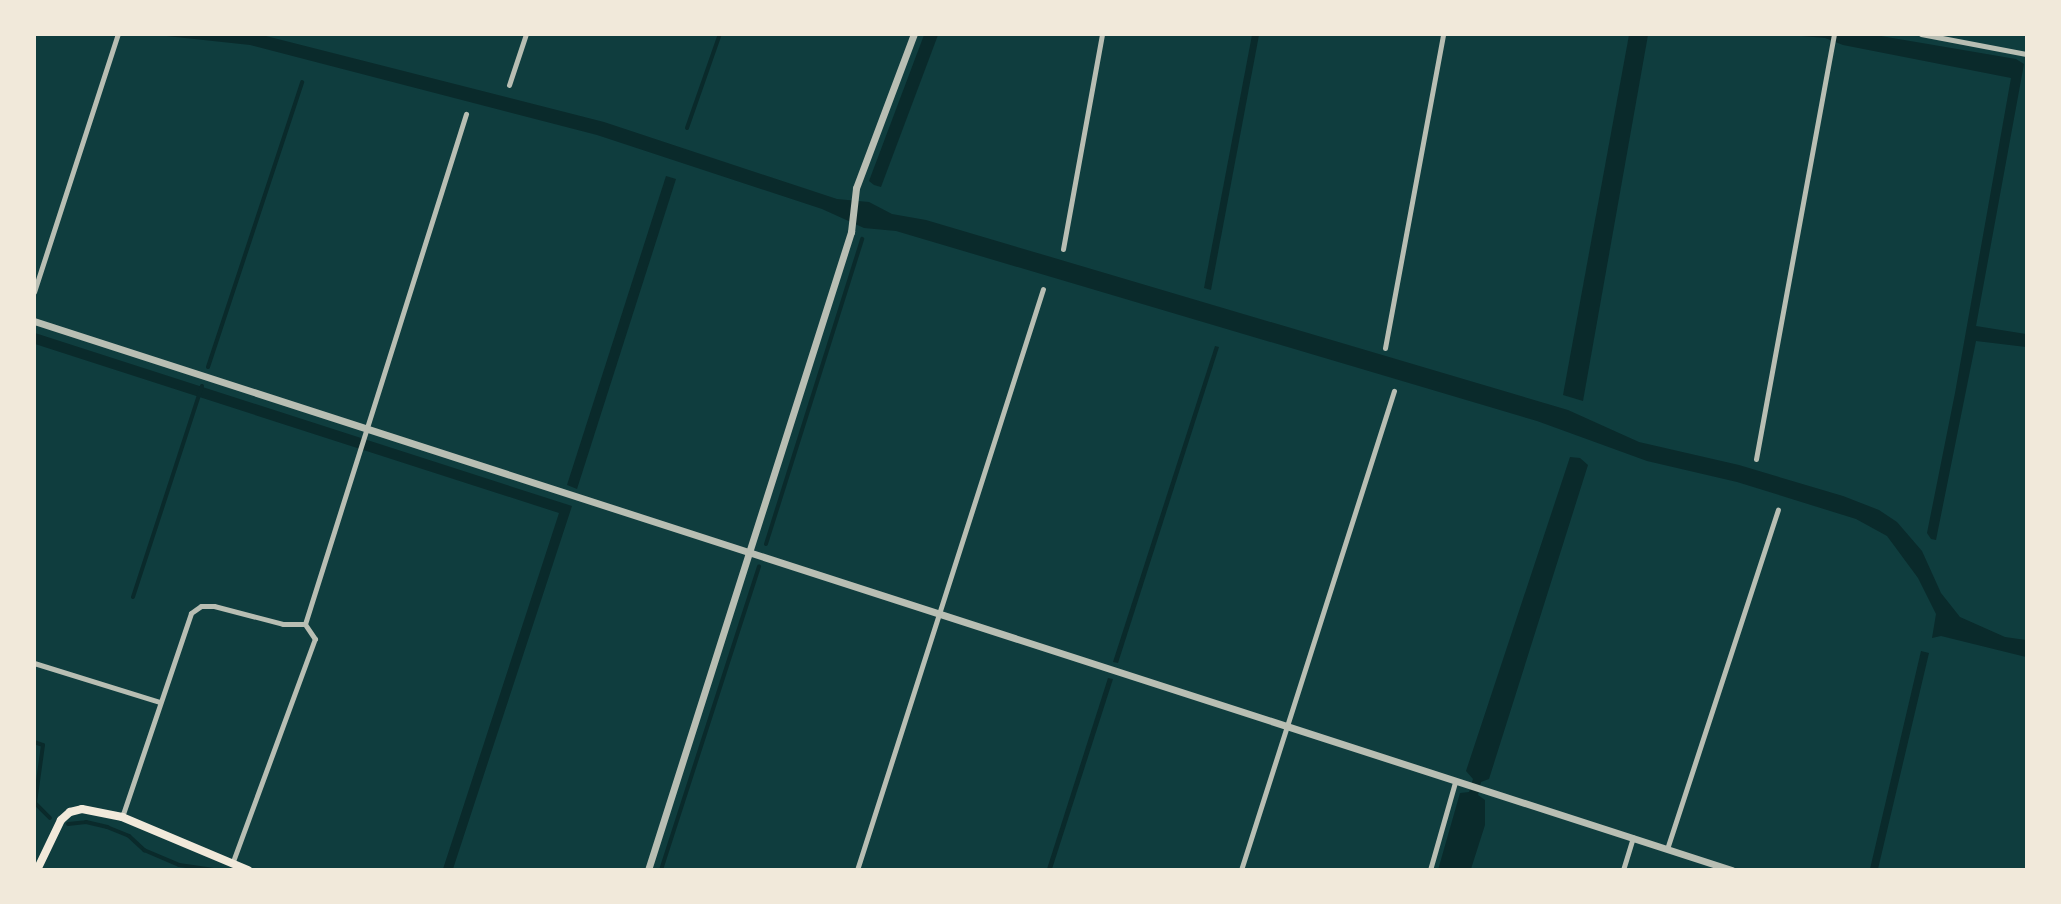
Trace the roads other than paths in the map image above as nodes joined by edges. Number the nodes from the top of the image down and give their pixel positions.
1 (526, 34) edge
2 (914, 34) edge
3 (1102, 34) edge
4 (1443, 34) edge
5 (1834, 34) edge
6 (1921, 34) edge
7 (118, 37) edge
8 (2026, 54) edge
9 (509, 85) dead end
10 (466, 114) dead end
11 (1063, 249) dead end
12 (1043, 289) dead end
13 (34, 292) edge
14 (34, 321) edge
15 (1384, 348) dead end
16 (1394, 391) dead end
17 (367, 432) junction
18 (1756, 459) dead end
19 (1778, 510) dead end
20 (751, 554) junction
21 (939, 613) junction
22 (305, 624) junction
23 (34, 663) edge
24 (160, 702) junction
25 (1288, 726) junction
26 (1455, 782) junction
27 (122, 817) junction
28 (1633, 837) junction
29 (1667, 849) junction
30 (232, 864) junction
31 (37, 870) edge
32 (248, 870) edge
33 (648, 870) edge
34 (857, 870) edge
35 (1241, 870) edge
36 (1430, 870) edge
37 (1623, 870) edge
38 (1732, 870) edge

1 - 9 street
2 - 20 street
3 - 11 street
4 - 15 street
5 - 18 street
6 - 8 street
7 - 13 street
10 - 17 street
12 - 21 street
14 - 17 street
16 - 25 street
17 - 20 street
17 - 22 street
19 - 29 street
20 - 21 street
20 - 33 street
21 - 25 street
21 - 34 street
22 - 24 street
22 - 30 street
23 - 24 street
24 - 27 street
25 - 26 street
25 - 35 street
26 - 28 street
26 - 36 street
27 - 30 main road
27 - 31 main road
28 - 29 street
28 - 37 street
29 - 38 street
30 - 32 main road

